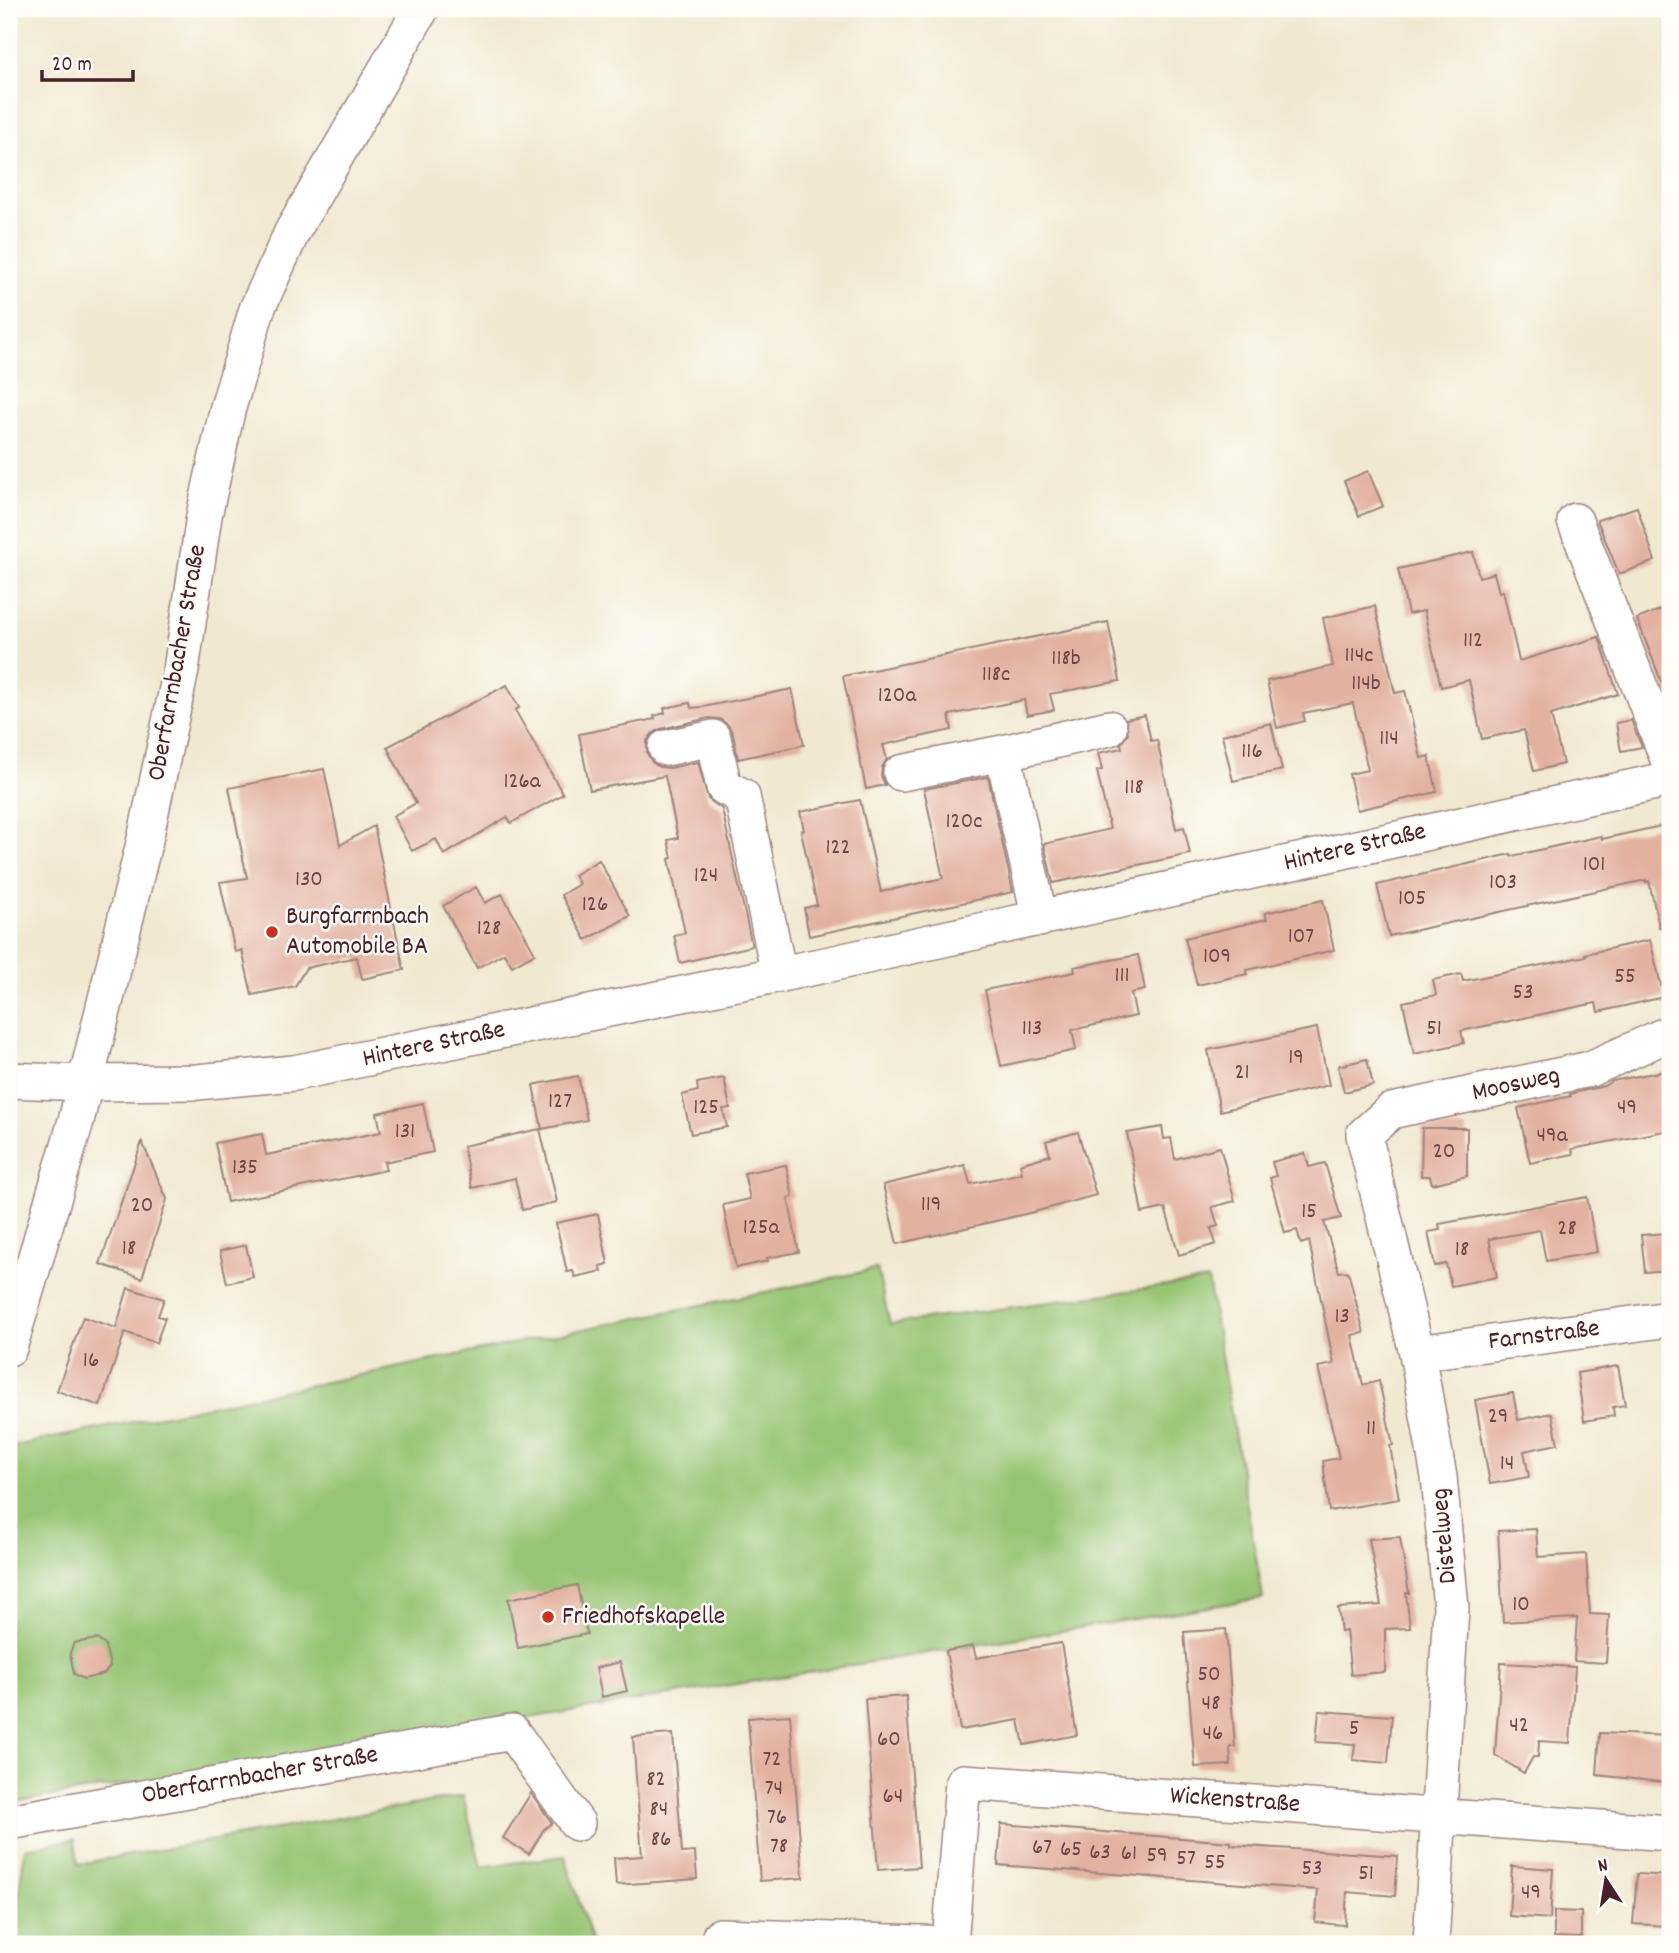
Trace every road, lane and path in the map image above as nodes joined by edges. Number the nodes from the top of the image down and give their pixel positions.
1 (421, 9) edge
2 (1575, 521) dead end
3 (1109, 728) dead end
4 (666, 748) dead end
5 (1003, 752) junction
6 (1670, 764) edge
7 (901, 773) dead end
8 (1670, 779) edge
9 (1040, 919) junction
10 (779, 975) junction
11 (1670, 1033) edge
12 (9, 1080) edge
13 (86, 1083) junction
14 (1364, 1135) joint
15 (1670, 1319) edge
16 (9, 1348) edge
17 (1417, 1353) junction
18 (1440, 1815) junction
19 (9, 1822) edge
20 (577, 1823) dead end
21 (1670, 1833) edge
22 (720, 1936) dead end
23 (950, 1944) edge
24 (1431, 1944) edge

1 - 13 street, Oberfarrnbacher Straße
2 - 6 street
3 - 5 street
4 - 10 street
5 - 7 street
5 - 9 street
8 - 9 street, Hintere Straße
9 - 10 street, Hintere Straße
10 - 13 street, Hintere Straße
11 - 14 street, Moosweg
12 - 13 street, Hintere Straße
13 - 16 street, Oberfarrnbacher Straße
14 - 17 street, Distelweg
15 - 17 street, Farnstraße
17 - 18 street, Distelweg
18 - 21 street, Wickenstraße
18 - 23 street, Wickenstraße
18 - 24 street, Distelweg
19 - 20 street, Oberfarrnbacher Straße
22 - 23 street, Wickenstraße

